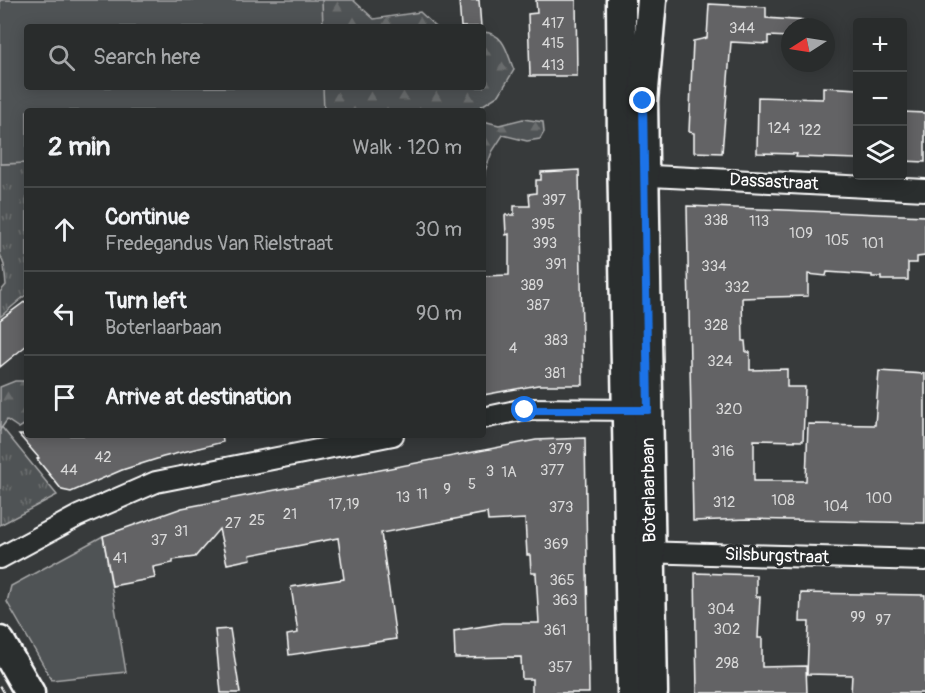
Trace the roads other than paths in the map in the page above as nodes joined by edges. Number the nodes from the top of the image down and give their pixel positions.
1 (621, 0) edge
2 (652, 0) edge
3 (633, 175) junction
4 (925, 190) edge
5 (637, 410) junction
6 (486, 417) edge
7 (378, 438) edge
8 (640, 552) junction
9 (0, 558) edge
10 (925, 560) edge
11 (0, 641) edge
12 (30, 693) edge
13 (632, 693) edge
14 (653, 693) edge

1 - 3 main road, Boterlaarbaan
2 - 3 main road, Boterlaarbaan
3 - 4 street, Dassastraat
3 - 5 main road, Boterlaarbaan
5 - 6 street
5 - 8 main road, Boterlaarbaan
7 - 9 street
8 - 10 street, Silsburgstraat
8 - 13 main road, Boterlaarbaan
8 - 14 main road, Boterlaarbaan
11 - 12 main road

